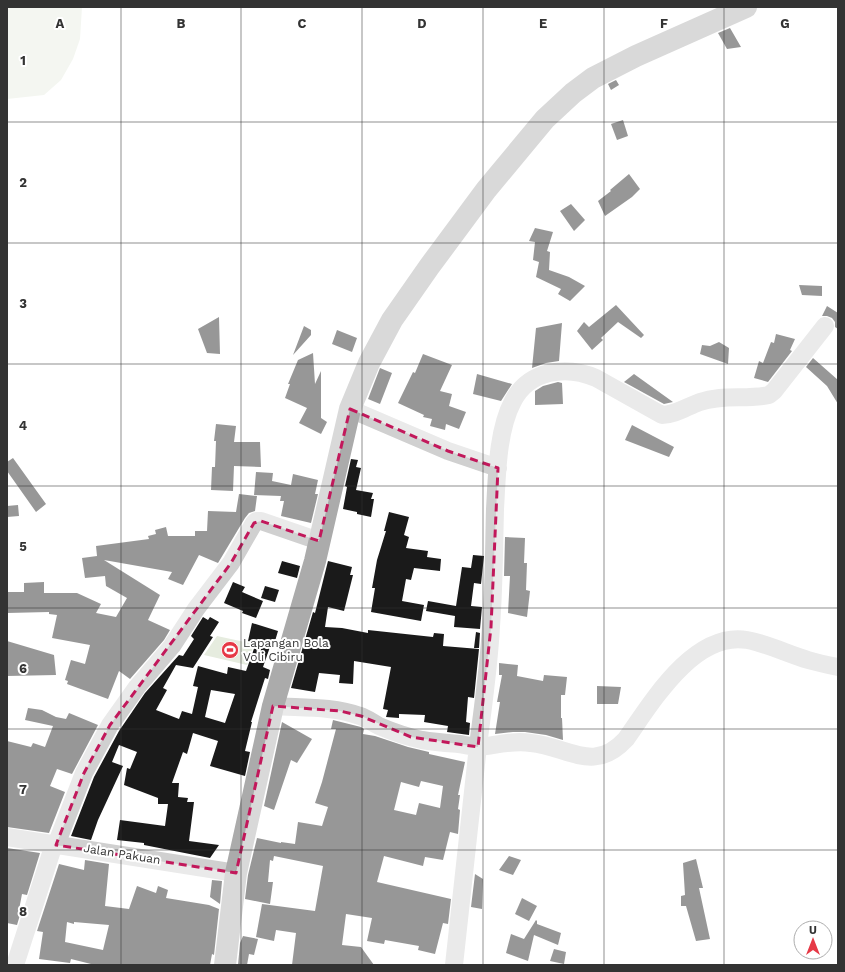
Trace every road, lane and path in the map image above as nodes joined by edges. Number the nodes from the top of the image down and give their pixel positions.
1 (746, 7) edge
2 (825, 326) dead end
3 (350, 409) junction
4 (498, 468) junction
5 (319, 541) junction
6 (838, 667) edge
7 (273, 706) junction
8 (478, 747) junction
9 (7, 837) edge
10 (55, 844) junction
11 (236, 873) junction
12 (15, 965) edge
13 (225, 965) edge
14 (454, 965) edge

1 - 3 main road
2 - 4 street
3 - 4 street
3 - 5 main road
4 - 8 street
5 - 7 main road
5 - 10 street
6 - 8 street
7 - 8 street
7 - 11 main road
8 - 14 street
9 - 10 street, Jalan Pakuan
10 - 11 street, Jalan Pakuan
10 - 12 street
11 - 13 main road

